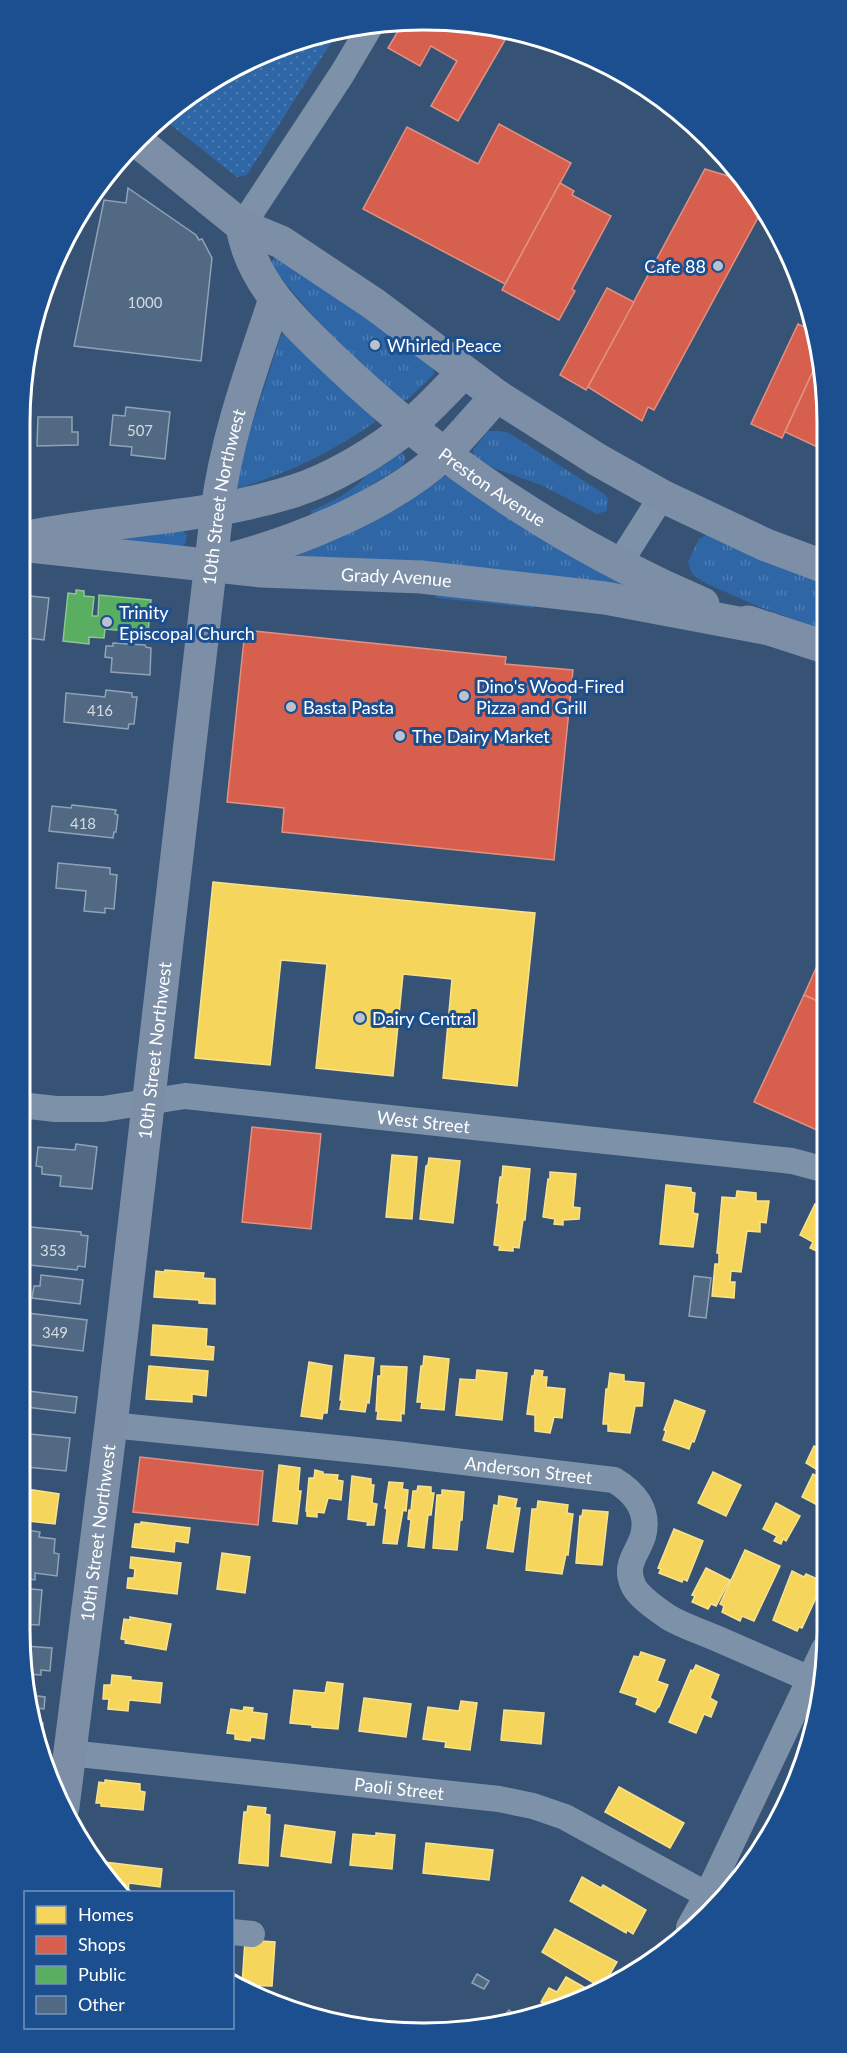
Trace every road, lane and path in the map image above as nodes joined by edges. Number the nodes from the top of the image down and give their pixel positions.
1 (365, 34) edge
2 (144, 146) edge
3 (242, 226) junction
4 (275, 299) junction
5 (464, 372) junction
6 (498, 396) junction
7 (409, 426) junction
8 (444, 454) junction
9 (662, 496) junction
10 (216, 510) junction
11 (30, 537) edge
12 (30, 546) edge
13 (619, 564) junction
14 (817, 564) edge
15 (209, 565) junction
16 (770, 629) junction
17 (817, 644) edge
18 (148, 1100) junction
19 (30, 1106) edge
20 (817, 1168) edge
21 (111, 1425) junction
22 (814, 1681) edge
23 (69, 1752) junction
24 (65, 1790) edge
25 (707, 1895) junction
26 (697, 1912) edge

1 - 3 street
2 - 3 main road
3 - 4 main road, Preston Avenue
3 - 5 main road
4 - 7 main road, Preston Avenue
4 - 10 main road, 10th Street Northwest
5 - 6 main road
5 - 7 main road
6 - 8 main road
6 - 9 main road
7 - 8 main road, Preston Avenue
7 - 10 main road
8 - 13 main road, Preston Avenue
8 - 15 main road
9 - 13 street
9 - 14 main road
10 - 11 main road
10 - 15 main road, 10th Street Northwest
12 - 15 main road, Grady Avenue
13 - 16 main road, Preston Avenue
15 - 16 main road, Grady Avenue
15 - 18 main road, 10th Street Northwest
16 - 17 main road, Preston Avenue
18 - 19 street, West Street
18 - 20 street, West Street
18 - 21 main road, 10th Street Northwest
21 - 22 street, Anderson Street
21 - 23 main road, 10th Street Northwest
22 - 25 street
23 - 24 main road, 10th Street Northwest
23 - 25 street, Paoli Street
25 - 26 street

